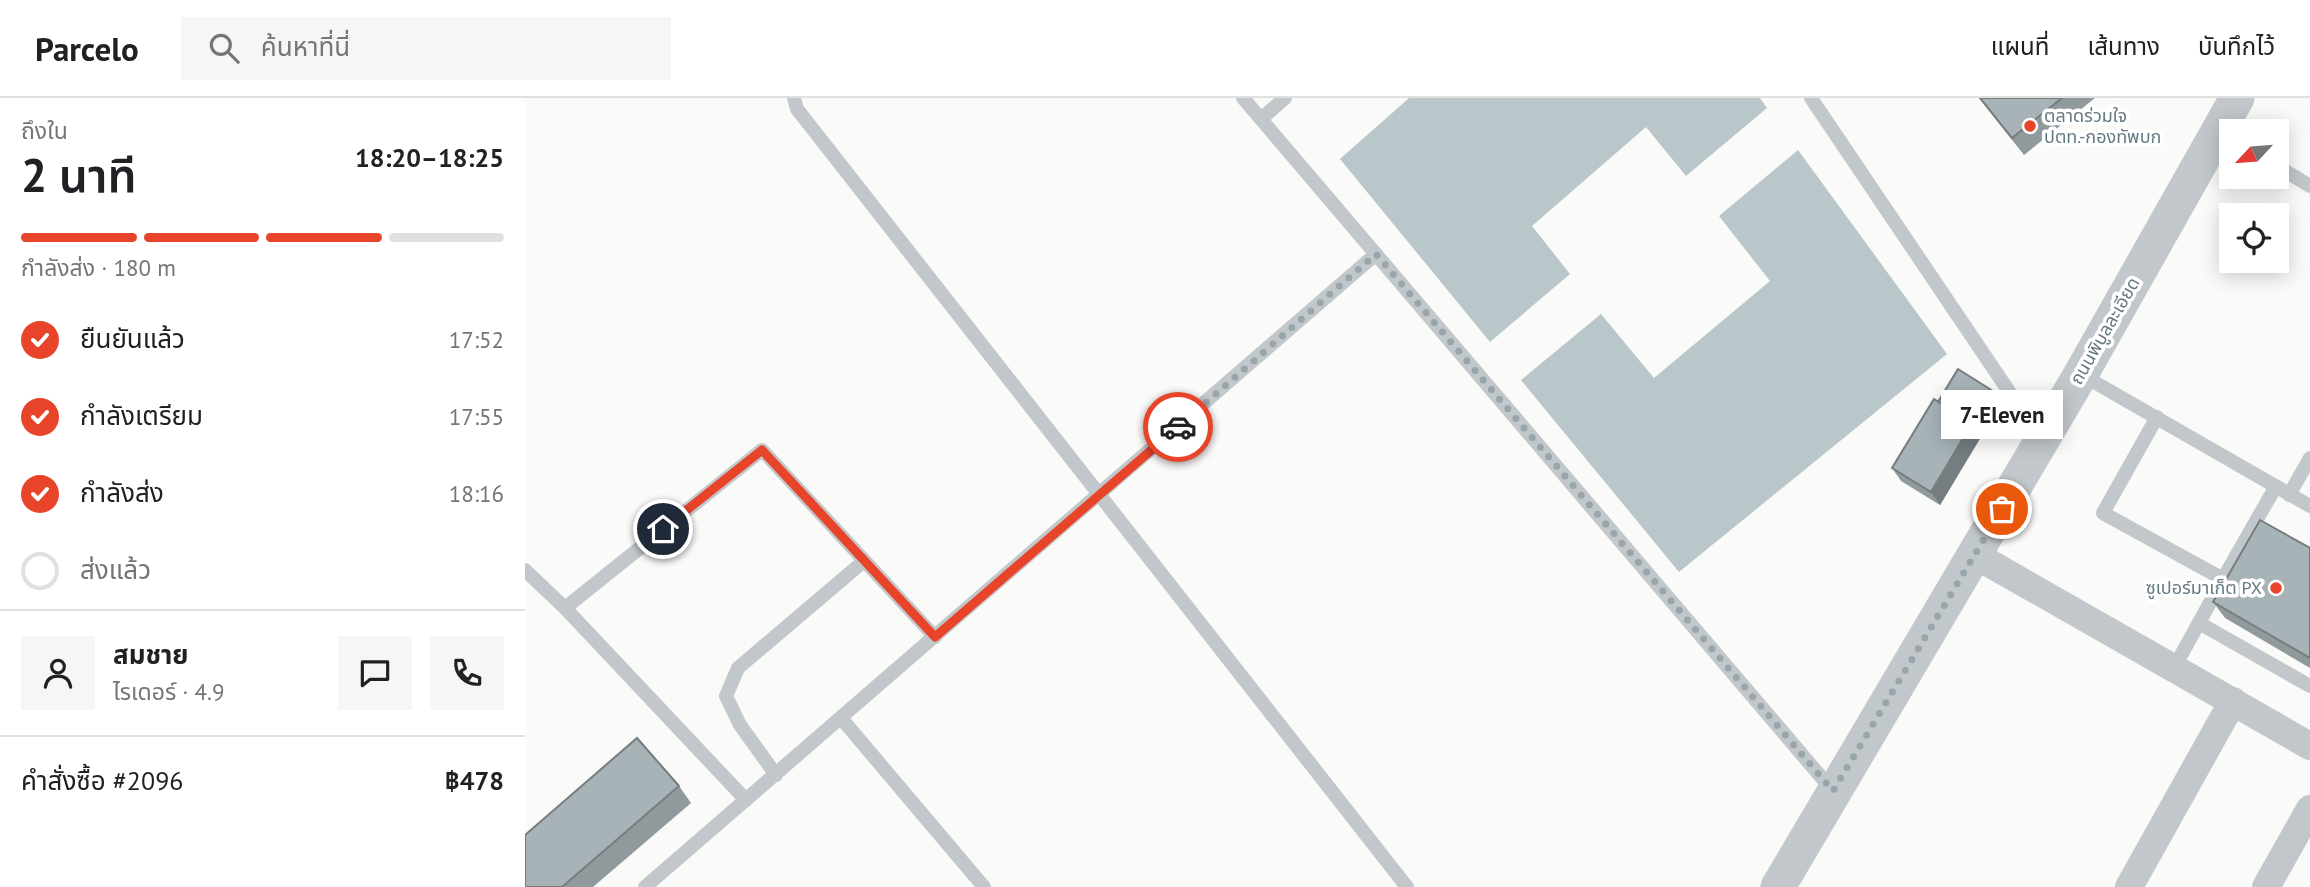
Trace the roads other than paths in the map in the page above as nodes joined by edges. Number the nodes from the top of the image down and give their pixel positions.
1 (794, 98) edge
2 (1243, 98) edge
3 (1285, 98) edge
4 (1811, 98) edge
5 (2237, 98) edge
6 (1261, 119) junction
7 (2230, 119) edge
8 (2219, 145) edge
9 (2289, 173) edge
10 (2310, 186) edge
11 (1376, 254) junction
12 (2081, 374) junction
13 (2157, 417) junction
14 (2042, 440) junction
15 (2310, 458) edge
16 (2276, 486) junction
17 (2289, 495) junction
18 (1099, 496) junction
19 (2310, 506) edge
20 (1975, 555) junction
21 (864, 561) junction
22 (525, 569) edge
23 (2223, 579) junction
24 (565, 608) junction
25 (2199, 623) junction
26 (935, 637) junction
27 (2174, 668) junction
28 (2310, 686) edge
29 (2233, 701) junction
30 (841, 718) junction
31 (2310, 746) edge
32 (776, 775) junction
33 (1833, 791) junction
34 (746, 800) junction
35 (2310, 809) edge
36 (645, 887) edge
37 (984, 887) edge
38 (1407, 887) edge
39 (1778, 887) edge
40 (2129, 887) edge
41 (2266, 887) edge

1 - 18 lane
2 - 6 lane
3 - 6 lane
4 - 14 lane
5 - 7 street, ถนนพิบูลละเอียด
6 - 11 lane
8 - 12 street, ถนนพิบูลละเอียด
9 - 10 lane
11 - 18 lane
11 - 33 lane
12 - 13 lane
12 - 14 street, ถนนพิบูลละเอียด
13 - 16 lane
13 - 23 lane
14 - 20 street, ถนนพิบูลละเอียด
15 - 17 lane
16 - 17 lane
16 - 23 lane
17 - 19 lane
18 - 26 lane
18 - 38 lane
20 - 27 street
20 - 33 street, ถนนพิบูลละเอียด
21 - 24 lane
21 - 26 lane
21 - 32 lane
22 - 24 lane
23 - 25 lane
24 - 34 lane
25 - 27 lane
25 - 28 lane
26 - 30 lane
27 - 29 street
29 - 31 street
29 - 40 street
30 - 32 lane
30 - 37 lane
32 - 34 lane
33 - 39 street, ถนนพิบูลละเอียด
34 - 36 lane
35 - 41 street

